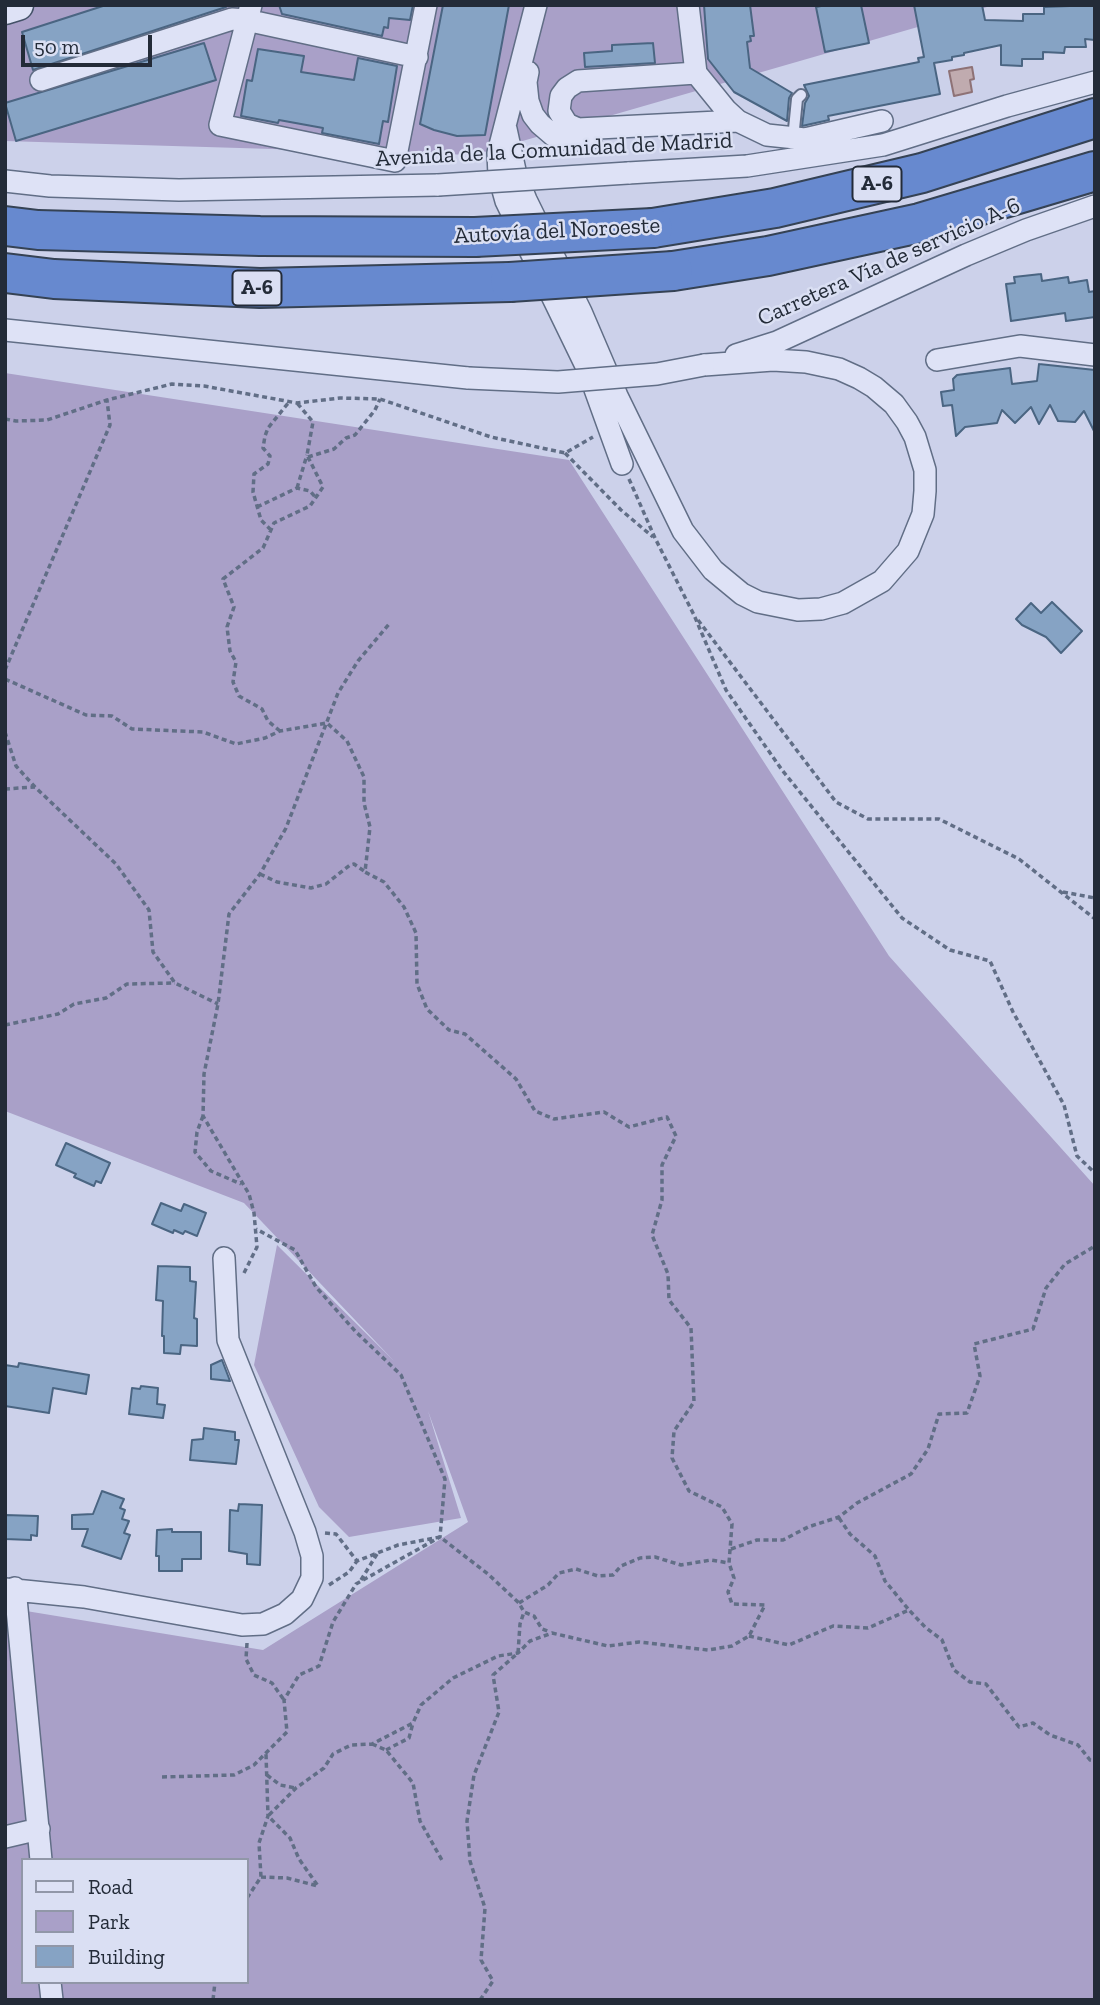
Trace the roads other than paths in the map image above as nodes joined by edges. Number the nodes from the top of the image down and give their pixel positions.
1 (18, 5) edge
2 (426, 5) edge
3 (536, 5) edge
4 (688, 5) edge
5 (5, 9) edge
6 (248, 13) edge
7 (529, 33) junction
8 (417, 57) junction
9 (696, 73) junction
10 (41, 80) dead end
11 (1095, 82) edge
12 (801, 95) dead end
13 (1095, 118) edge
14 (738, 121) junction
15 (882, 121) dead end
16 (506, 129) junction
17 (605, 129) junction
18 (793, 139) junction
19 (1095, 171) edge
20 (5, 181) edge
21 (1095, 206) edge
22 (5, 226) edge
23 (5, 274) edge
24 (5, 330) edge
25 (1095, 355) edge
26 (937, 360) dead end
27 (704, 365) junction
28 (622, 464) road end
29 (224, 1258) dead end
30 (10, 1588) edge
31 (39, 1829) junction
32 (5, 1837) edge
33 (41, 1858) edge

1 - 5 street
2 - 8 street
3 - 7 street
4 - 9 street
6 - 8 street
6 - 8 street
6 - 10 street
7 - 16 street
7 - 17 street
9 - 14 street
9 - 17 street
11 - 20 street, Avenida de la Comunidad de Madrid, bridge
12 - 18 lane
13 - 22 highway, Autovía del Noroeste / A-6, bridge
14 - 17 street
14 - 18 street
15 - 18 street
16 - 27 street
16 - 28 street
19 - 23 highway, Autovía del Noroeste / A-6, bridge
21 - 27 street, Carretera Vía de servicio A-6
24 - 27 street, bridge
25 - 26 street
29 - 30 street
30 - 31 street
31 - 32 street
31 - 33 street

